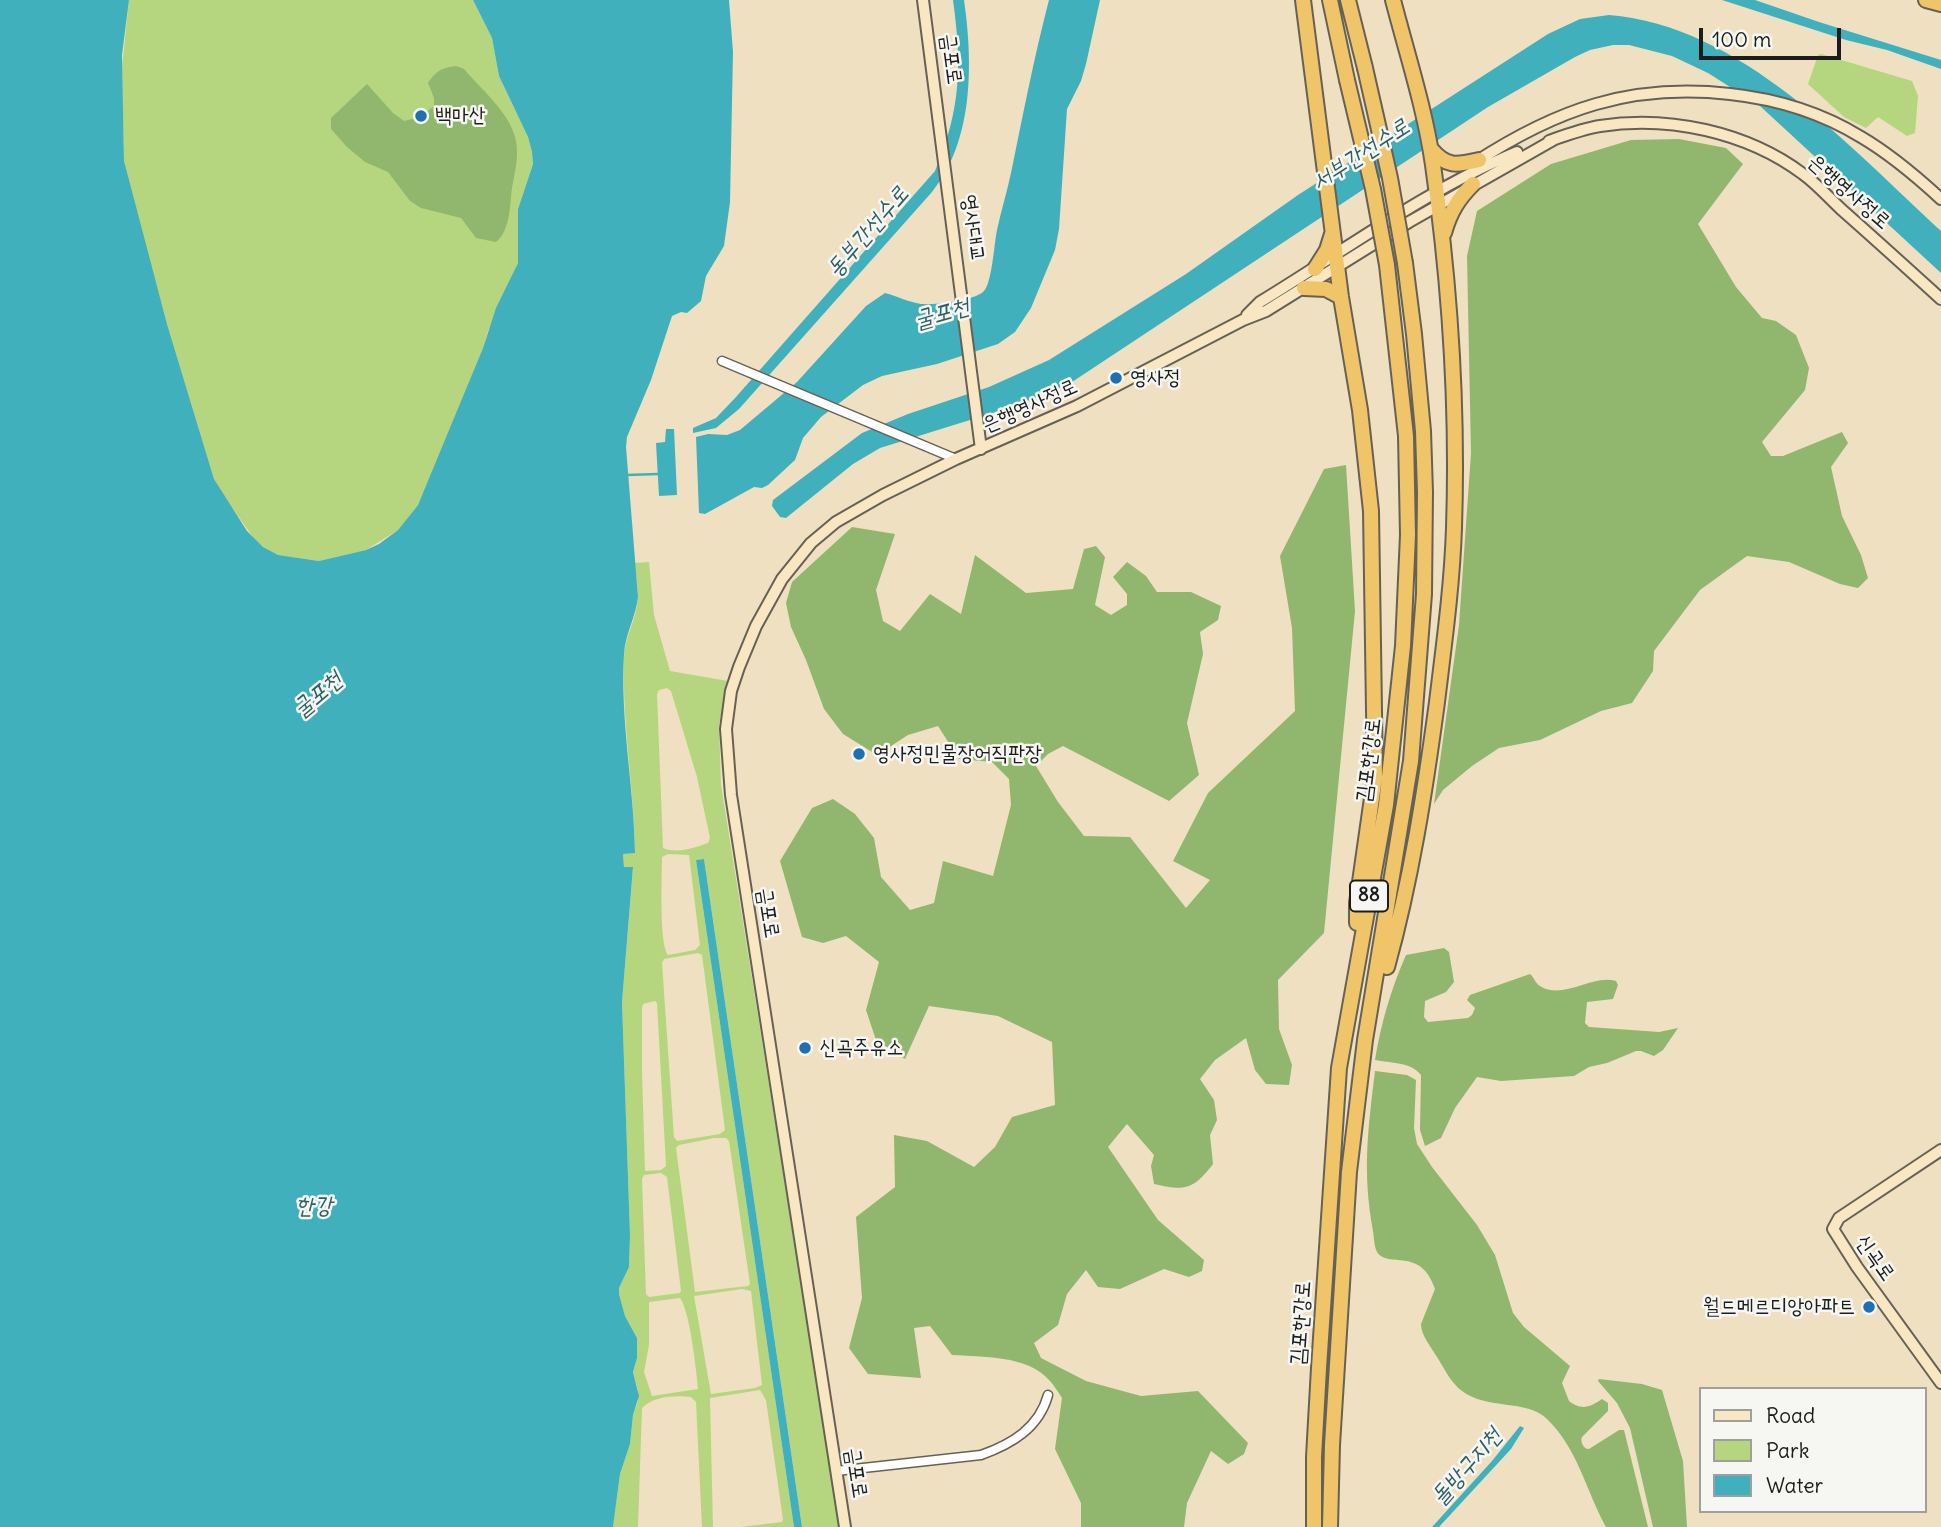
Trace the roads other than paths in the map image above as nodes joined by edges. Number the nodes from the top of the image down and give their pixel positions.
1 (923, 0) edge
2 (1303, 0) edge
3 (1330, 0) edge
4 (1348, 0) edge
5 (1393, 0) edge
6 (1926, 0) edge
7 (1941, 4) edge
8 (940, 123) joint
9 (1555, 139) junction
10 (1479, 160) junction
11 (1436, 162) junction
12 (1472, 184) junction
13 (1437, 199) junction
14 (1941, 199) edge
15 (1333, 225) junction
16 (1443, 241) junction
17 (1337, 262) junction
18 (1315, 269) junction
19 (1304, 288) junction
20 (1341, 297) junction
21 (1941, 299) edge
22 (1243, 320) junction
23 (722, 361) dead end
24 (981, 449) junction
25 (956, 459) junction
26 (1357, 961) junction
27 (1365, 1040) junction
28 (1941, 1150) edge
29 (1941, 1383) edge
30 (1048, 1395) dead end
31 (836, 1471) junction
32 (1330, 1526) edge
33 (845, 1527) edge
34 (1314, 1527) edge

1 - 8 street, 금포로
2 - 15 highway
3 - 26 highway, 김포한강로 / 88, bridge
4 - 27 highway, 김포한강로 / 88, bridge
5 - 11 highway
6 - 7 highway
8 - 24 street, 영사대교
9 - 12 street, 은행영사정로
9 - 13 street, 은행영사정로
9 - 21 street, 은행영사정로
10 - 11 highway
10 - 13 street
10 - 14 street
11 - 13 highway
12 - 13 street, 은행영사정로
12 - 16 highway
13 - 16 highway
13 - 17 street, 은행영사정로
15 - 17 highway
15 - 18 highway
16 - 27 highway
17 - 18 street, 은행영사정로
17 - 19 street, 은행영사정로
17 - 20 highway
18 - 22 street, 은행영사정로
19 - 20 highway
19 - 22 street, 은행영사정로
20 - 26 highway
22 - 24 street, 은행영사정로
23 - 25 street
24 - 25 street, 금포로
25 - 31 street, 금포로
26 - 34 highway, 김포한강로 / 88
27 - 32 highway, 김포한강로 / 88
28 - 29 street, 신곡로
30 - 31 street
31 - 33 street, 금포로

